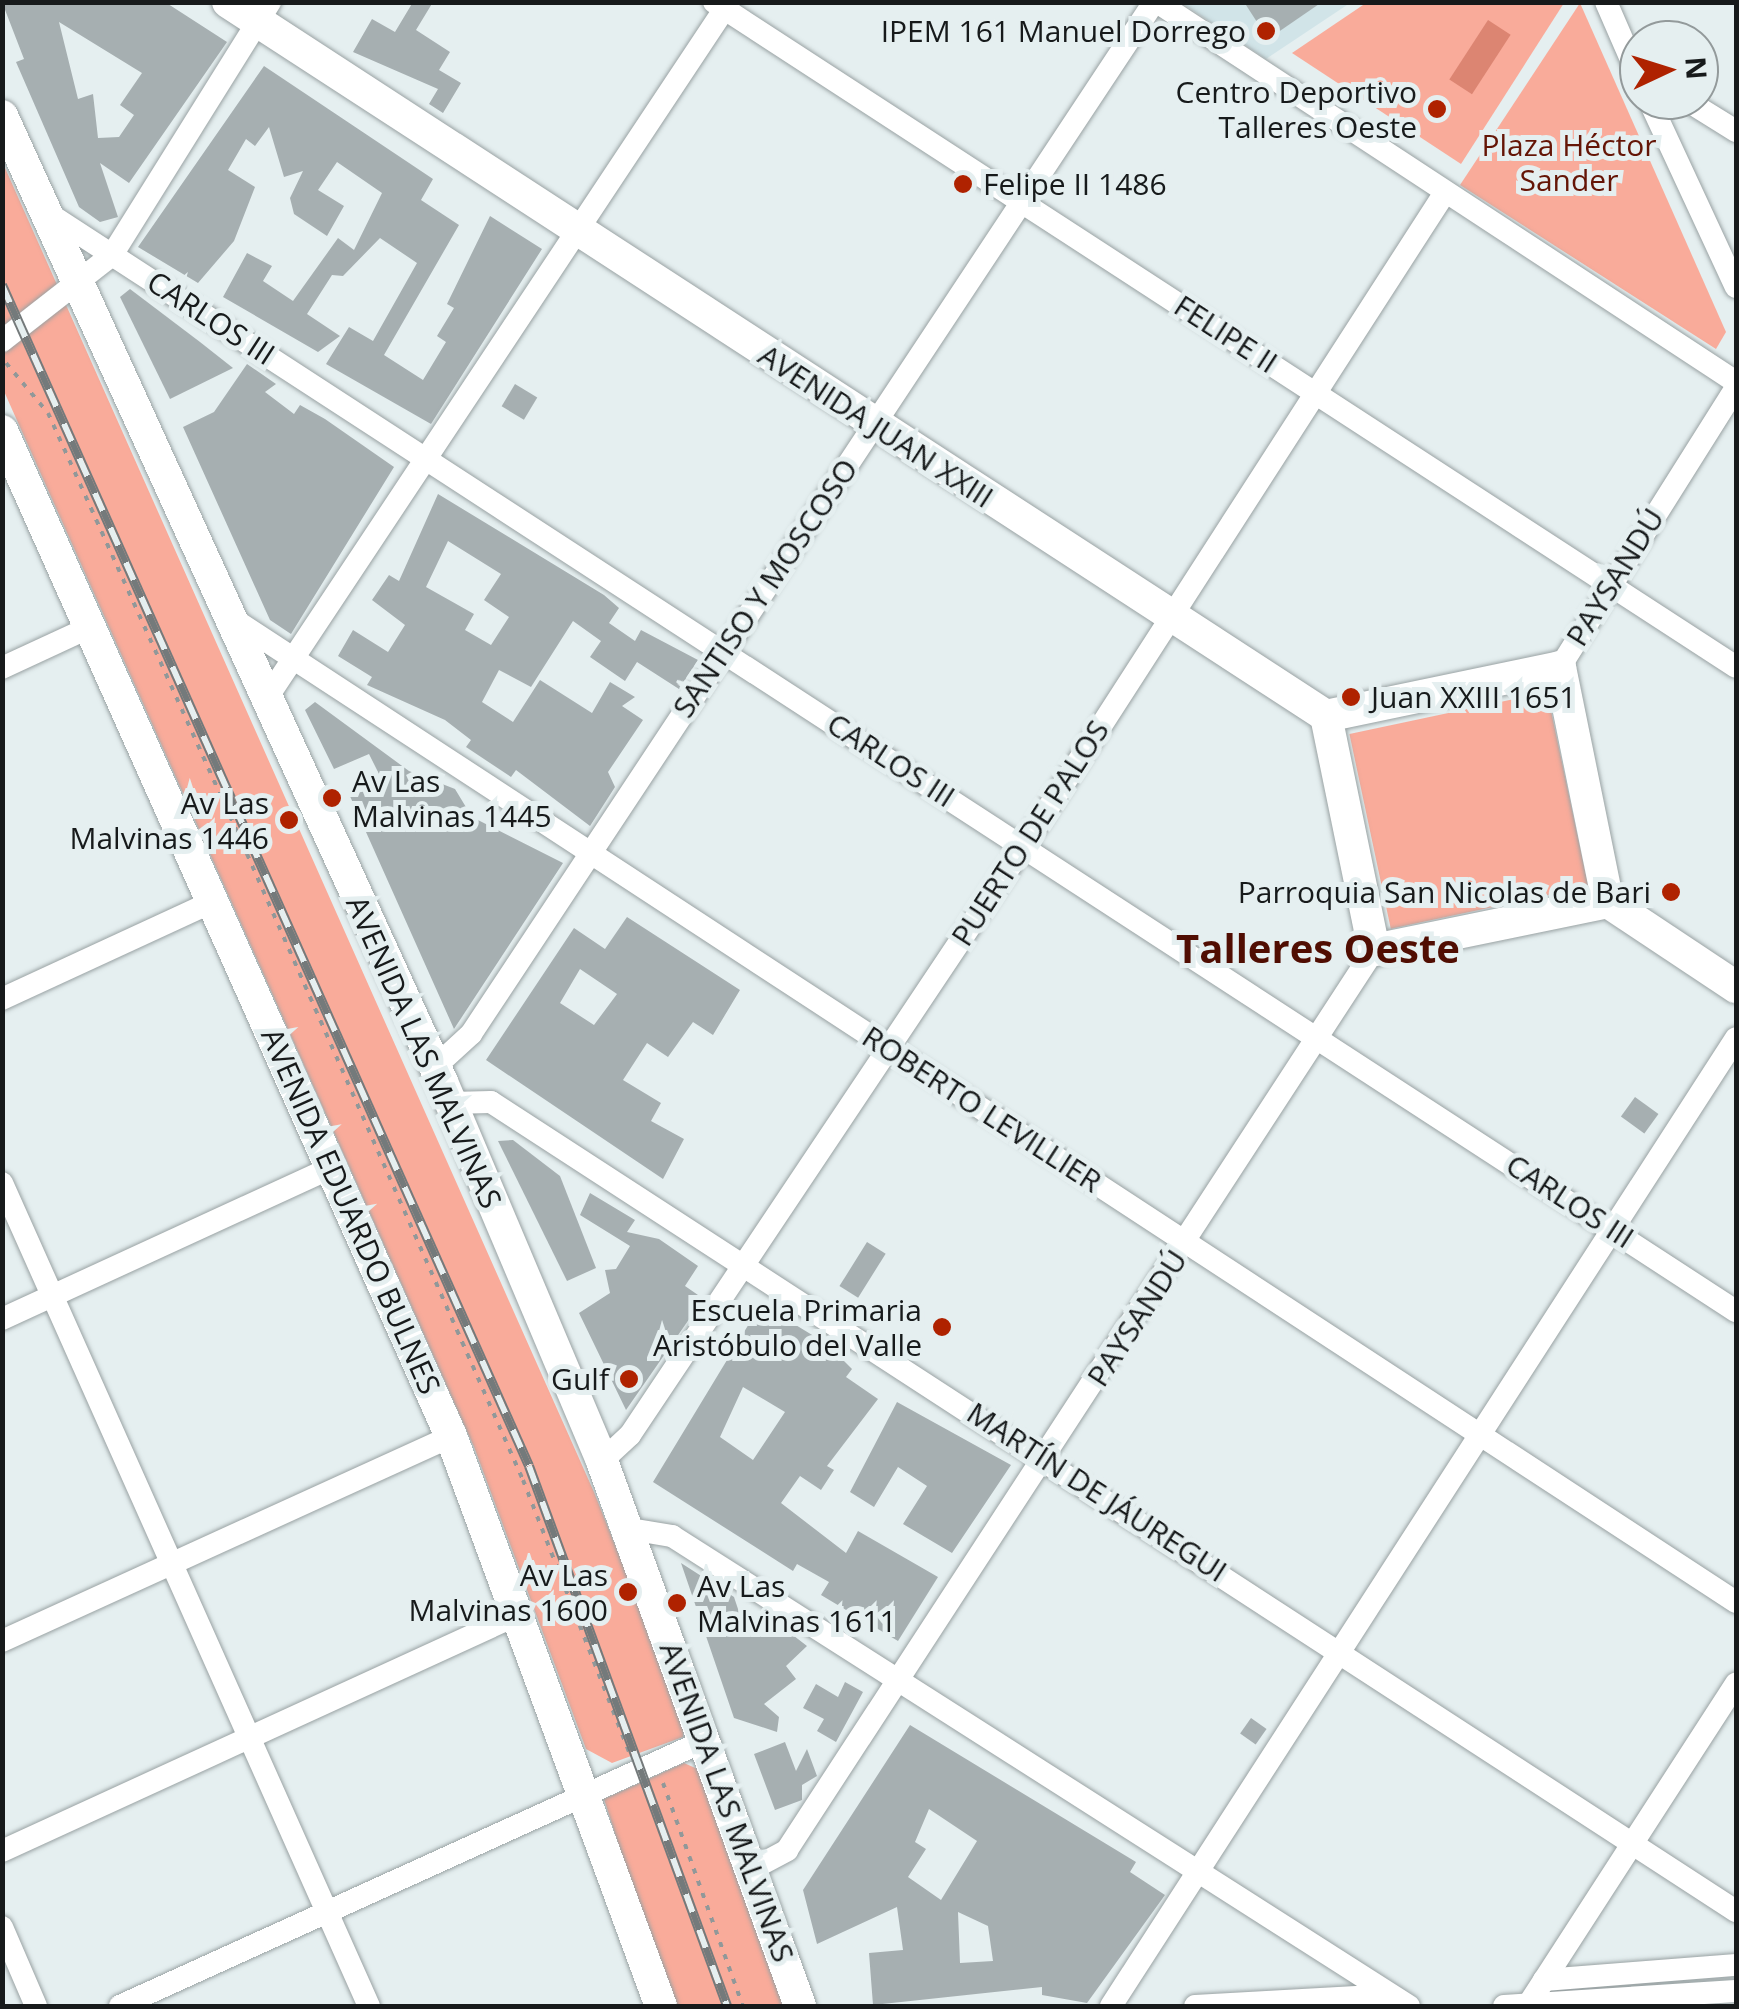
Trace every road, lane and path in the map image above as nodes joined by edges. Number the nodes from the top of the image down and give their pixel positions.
1 (228, 2) edge
2 (1156, 2) edge
3 (1606, 2) edge
4 (723, 5) edge
5 (264, 12) edge
6 (1619, 32) edge
7 (2, 116) edge
8 (1659, 120) edge
9 (1444, 194) junction
10 (1023, 202) junction
11 (43, 210) junction
12 (578, 232) junction
13 (112, 255) junction
14 (78, 288) junction
15 (1736, 288) edge
16 (2, 341) edge
17 (2, 354) edge
18 (1736, 385) edge
19 (1314, 390) junction
20 (874, 426) junction
21 (2, 431) edge
22 (432, 459) junction
23 (1607, 583) junction
24 (227, 615) junction
25 (1171, 617) junction
26 (88, 628) junction
27 (724, 650) junction
28 (298, 664) junction
29 (2, 668) edge
30 (1560, 668) junction
31 (1736, 668) edge
32 (266, 701) junction
33 (1326, 716) junction
34 (1023, 846) junction
35 (588, 854) junction
36 (212, 902) junction
37 (1608, 902) junction
38 (1374, 950) junction
39 (1736, 987) edge
40 (2, 998) edge
41 (1316, 1036) junction
42 (1736, 1038) edge
43 (888, 1048) junction
44 (434, 1067) junction
45 (450, 1103) junction
46 (333, 1167) junction
47 (2, 1183) edge
48 (1614, 1230) junction
49 (1188, 1242) junction
50 (744, 1262) junction
51 (56, 1295) junction
52 (1736, 1311) edge
53 (2, 1319) edge
54 (1480, 1434) junction
55 (452, 1436) junction
56 (1045, 1458) junction
57 (602, 1461) junction
58 (630, 1529) junction
59 (175, 1563) junction
60 (1736, 1602) edge
61 (522, 1613) junction
62 (2, 1641) edge
63 (1340, 1650) junction
64 (902, 1677) junction
65 (1736, 1682) edge
66 (254, 1736) junction
67 (704, 1741) junction
68 (644, 1768) junction
69 (586, 1794) junction
70 (1634, 1840) junction
71 (2, 1851) edge
72 (752, 1869) junction
73 (1192, 1872) junction
74 (1736, 1910) edge
75 (329, 1912) junction
76 (2, 1927) edge
77 (1736, 1966) edge
78 (1696, 1969) junction
79 (1544, 1980) junction
80 (1736, 1991) edge
81 (1702, 2000) edge
82 (1399, 2001) edge
83 (652, 2003) edge
84 (1262, 2005) edge
85 (1528, 2005) edge
86 (36, 2006) edge
87 (120, 2006) edge
88 (369, 2006) edge
89 (743, 2006) edge
90 (800, 2006) edge
91 (1111, 2006) edge
92 (1195, 2006) edge
93 (1504, 2006) edge

1 - 5 main road, AVENIDA JUAN XXIII
2 - 9 street
2 - 10 street, SANTISO Y MOSCOSO
3 - 6 street
4 - 10 street, FELIPE II
4 - 12 street
5 - 12 main road, AVENIDA JUAN XXIII
5 - 13 street
7 - 11 main road, AVENIDA LAS MALVINAS
8 - 15 street
9 - 18 street
9 - 19 street, PUERTO DE PALOS
10 - 19 street, FELIPE II
10 - 20 street, SANTISO Y MOSCOSO
11 - 13 street, CARLOS III
11 - 14 main road, AVENIDA LAS MALVINAS
12 - 20 main road, AVENIDA JUAN XXIII
12 - 22 street
13 - 14 street
13 - 22 street, CARLOS III
14 - 16 street
14 - 24 main road, AVENIDA LAS MALVINAS
17 - 68 path
18 - 23 street, PAYSANDÚ
19 - 23 street, FELIPE II
19 - 25 street, PUERTO DE PALOS
20 - 25 main road, AVENIDA JUAN XXIII
20 - 27 street, SANTISO Y MOSCOSO
21 - 26 main road, AVENIDA EDUARDO BULNES
22 - 27 street, CARLOS III
22 - 28 street
23 - 30 street, PAYSANDÚ
23 - 31 street, FELIPE II
24 - 28 street, ROBERTO LEVILLIER
24 - 32 main road, AVENIDA LAS MALVINAS
25 - 33 main road, AVENIDA JUAN XXIII
25 - 34 street, PUERTO DE PALOS
26 - 29 street
26 - 36 main road, AVENIDA EDUARDO BULNES
27 - 34 street, CARLOS III
27 - 35 street, SANTISO Y MOSCOSO
28 - 32 street
28 - 35 street, ROBERTO LEVILLIER
30 - 33 main road, PAYSANDÚ
30 - 37 main road
32 - 44 main road, AVENIDA LAS MALVINAS
33 - 38 main road
34 - 41 street, CARLOS III
34 - 43 street, PUERTO DE PALOS
35 - 43 street, ROBERTO LEVILLIER
35 - 44 street, SANTISO Y MOSCOSO
36 - 40 street
36 - 46 main road, AVENIDA EDUARDO BULNES
37 - 38 main road
37 - 39 main road
38 - 41 street, PAYSANDÚ
41 - 48 street, CARLOS III
41 - 49 street, PAYSANDÚ
42 - 48 street
43 - 49 street, ROBERTO LEVILLIER
43 - 50 street, PUERTO DE PALOS
44 - 45 main road, AVENIDA LAS MALVINAS
45 - 50 street, MARTÍN DE JÁUREGUI
45 - 57 main road, AVENIDA LAS MALVINAS
46 - 51 street
46 - 55 main road, AVENIDA EDUARDO BULNES
47 - 51 street
48 - 52 street, CARLOS III
48 - 54 street
49 - 54 street, ROBERTO LEVILLIER
49 - 56 street, PAYSANDÚ
50 - 56 street, MARTÍN DE JÁUREGUI
50 - 57 street, PUERTO DE PALOS
51 - 53 street
51 - 59 street
54 - 60 street, ROBERTO LEVILLIER
54 - 63 street
55 - 59 street
55 - 61 main road, AVENIDA EDUARDO BULNES
56 - 63 street, MARTÍN DE JÁUREGUI
56 - 64 street, PAYSANDÚ
57 - 58 main road, AVENIDA LAS MALVINAS
58 - 64 street
58 - 67 main road, AVENIDA LAS MALVINAS
59 - 62 street
59 - 66 street
61 - 66 street
61 - 69 main road, AVENIDA EDUARDO BULNES
63 - 70 street, MARTÍN DE JÁUREGUI
63 - 73 street
64 - 72 street, PAYSANDÚ
64 - 73 street
65 - 70 street
66 - 71 street
66 - 75 street
67 - 68 street
67 - 72 main road, AVENIDA LAS MALVINAS
68 - 69 street
68 - 89 path
69 - 75 street
69 - 83 main road, AVENIDA EDUARDO BULNES
70 - 74 street, MARTÍN DE JÁUREGUI
70 - 79 street
72 - 90 main road, AVENIDA LAS MALVINAS
73 - 82 street
73 - 91 street
75 - 87 street
75 - 88 street
76 - 86 street
77 - 78 street
78 - 79 street
78 - 81 street
79 - 85 street
80 - 81 street
81 - 85 street
82 - 84 street
84 - 92 street
85 - 93 street

